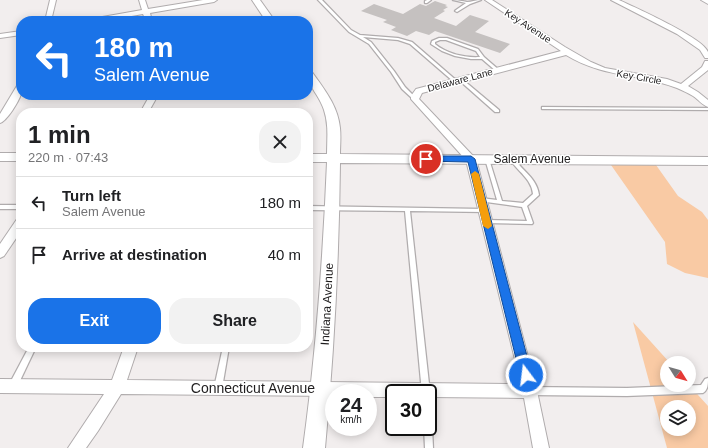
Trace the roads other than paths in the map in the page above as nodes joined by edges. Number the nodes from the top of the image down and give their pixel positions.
1 (53, 0) edge
2 (142, 0) edge
3 (214, 0) edge
4 (256, 0) edge
5 (320, 0) edge
6 (454, 0) edge
7 (479, 0) edge
8 (488, 0) edge
9 (614, 0) edge
10 (704, 0) edge
11 (708, 2) edge
12 (469, 3) junction
13 (457, 11) dead end
14 (146, 12) junction
15 (49, 16) edge
16 (122, 16) edge
17 (147, 16) edge
18 (267, 16) edge
19 (16, 34) edge
20 (0, 36) edge
21 (356, 36) junction
22 (567, 52) junction
23 (708, 56) edge
24 (483, 58) junction
25 (708, 63) edge
26 (497, 70) junction
27 (313, 81) edge
28 (458, 81) junction
29 (682, 87) junction
30 (16, 96) edge
31 (415, 99) junction
32 (708, 104) edge
33 (543, 108) dead end
34 (708, 110) edge
35 (497, 111) dead end
36 (0, 120) edge
37 (0, 157) edge
38 (16, 157) edge
39 (313, 158) edge
40 (334, 159) junction
41 (471, 159) junction
42 (488, 159) junction
43 (512, 159) junction
44 (708, 160) edge
45 (500, 202) junction
46 (524, 205) junction
47 (0, 207) edge
48 (16, 207) edge
49 (313, 208) edge
50 (332, 208) junction
51 (407, 209) junction
52 (484, 211) junction
53 (16, 229) edge
54 (0, 253) edge
55 (30, 352) edge
56 (129, 352) edge
57 (225, 352) edge
58 (708, 382) edge
59 (425, 384) edge
60 (7, 386) edge
61 (117, 387) junction
62 (218, 388) junction
63 (321, 388) junction
64 (385, 390) edge
65 (530, 390) junction
66 (437, 391) edge
67 (428, 436) edge
68 (76, 448) edge
69 (314, 448) edge
70 (429, 448) edge
71 (541, 448) edge

1 - 15 street
2 - 14 street
3 - 14 street
4 - 18 main road
5 - 21 lane
6 - 12 lane
7 - 12 lane
8 - 22 street, Key Avenue
9 - 23 street
10 - 11 street
12 - 13 lane
14 - 16 street
14 - 17 street
19 - 20 street
21 - 28 lane
21 - 31 lane
22 - 26 street, Delaware Lane
22 - 29 street, Key Circle
24 - 24 lane
24 - 26 lane
25 - 29 street
26 - 28 street, Delaware Lane
27 - 40 main road, Indiana Avenue
28 - 31 street, Delaware Lane
28 - 35 lane
29 - 32 street, Key Circle
30 - 36 street
31 - 41 street, Delaware Lane
33 - 34 lane
37 - 38 main road
39 - 40 main road, Salem Avenue
40 - 41 main road, Salem Avenue
40 - 50 main road, Indiana Avenue
41 - 42 main road, Salem Avenue
41 - 52 street
42 - 43 main road, Salem Avenue
42 - 45 lane
43 - 44 main road, Salem Avenue
43 - 46 lane
45 - 46 lane
45 - 52 lane
46 - 52 lane
47 - 48 lane
49 - 50 lane
50 - 51 lane
50 - 63 main road, Indiana Avenue
51 - 52 lane
51 - 59 lane
52 - 65 street
53 - 54 street
55 - 60 lane
56 - 61 street
57 - 62 lane
58 - 65 lane
60 - 61 street, Connecticut Avenue
61 - 62 street, Connecticut Avenue
61 - 68 street
62 - 63 street, Connecticut Avenue
63 - 64 street, Connecticut Avenue
63 - 69 main road, Indiana Avenue
65 - 66 street, Connecticut Avenue
65 - 71 street
67 - 70 lane

